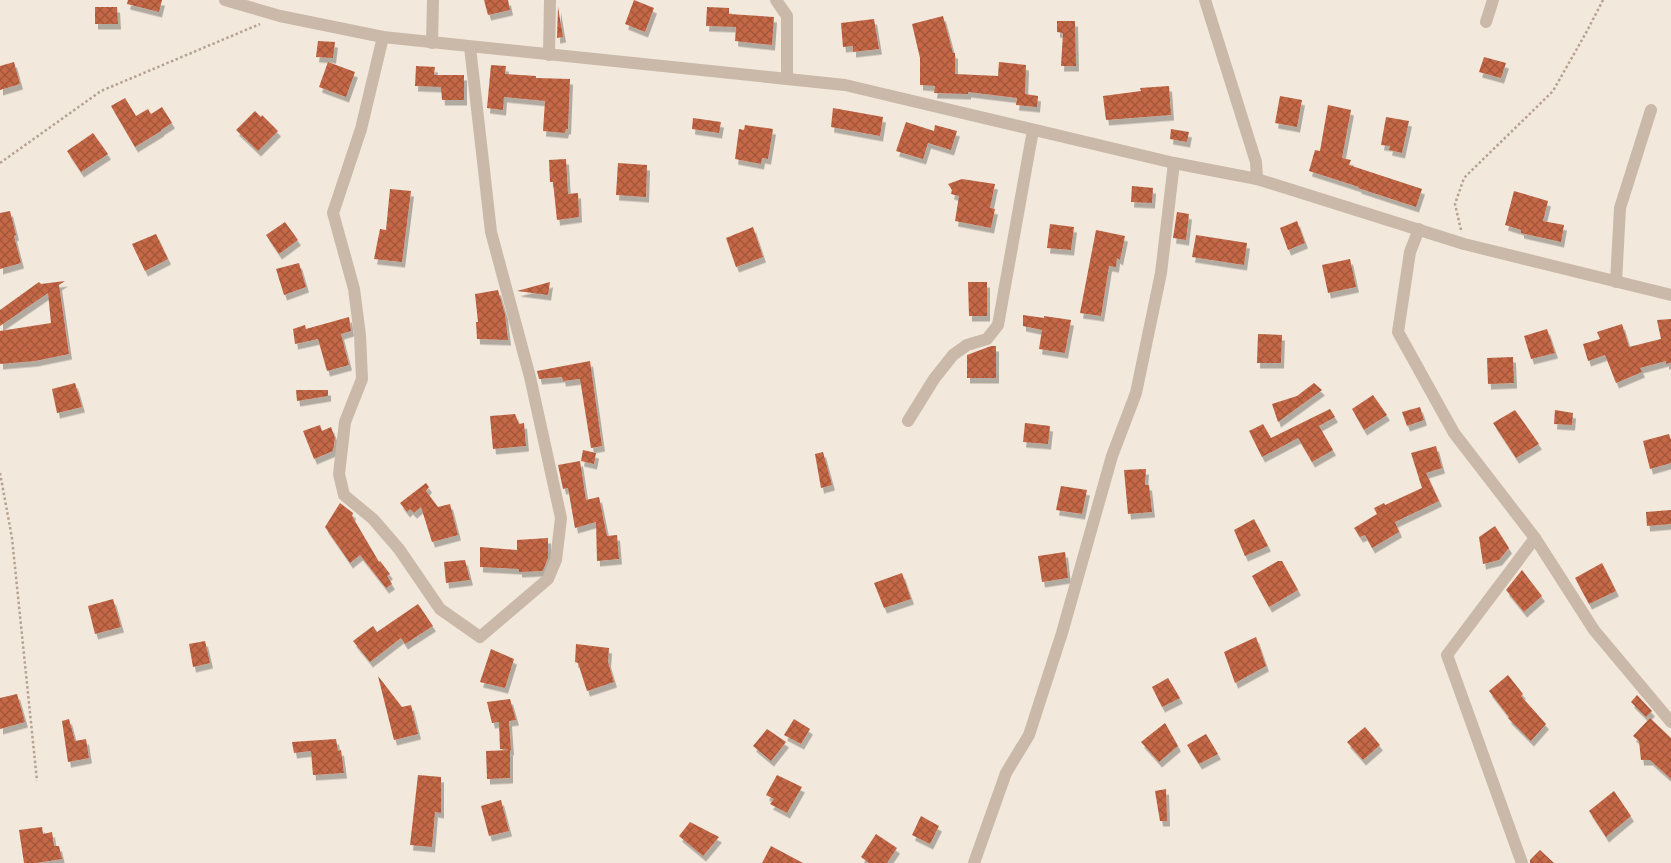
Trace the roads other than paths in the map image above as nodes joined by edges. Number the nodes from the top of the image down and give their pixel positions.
1 (225, 0) edge
2 (433, 0) edge
3 (550, 0) edge
4 (776, 0) edge
5 (1205, 0) edge
6 (1493, 0) edge
7 (1486, 22) dead end
8 (383, 37) junction
9 (432, 43) junction
10 (470, 46) junction
11 (549, 55) junction
12 (788, 79) junction
13 (1651, 110) dead end
14 (1034, 130) junction
15 (1174, 163) junction
16 (1257, 179) junction
17 (1419, 229) junction
18 (1616, 282) junction
19 (1671, 295) edge
20 (908, 421) dead end
21 (1535, 538) junction
22 (1671, 722) edge
23 (974, 863) edge
24 (1522, 863) edge

1 - 8 street
2 - 9 street
3 - 11 street
4 - 12 street
5 - 16 street
6 - 7 street
8 - 9 street
8 - 10 street
9 - 10 street
10 - 11 street
11 - 12 street
12 - 14 street
13 - 18 street
14 - 15 street
14 - 20 street
15 - 16 street
15 - 23 street
16 - 17 street
17 - 18 street
17 - 21 street
18 - 19 street
21 - 22 street
21 - 24 street

